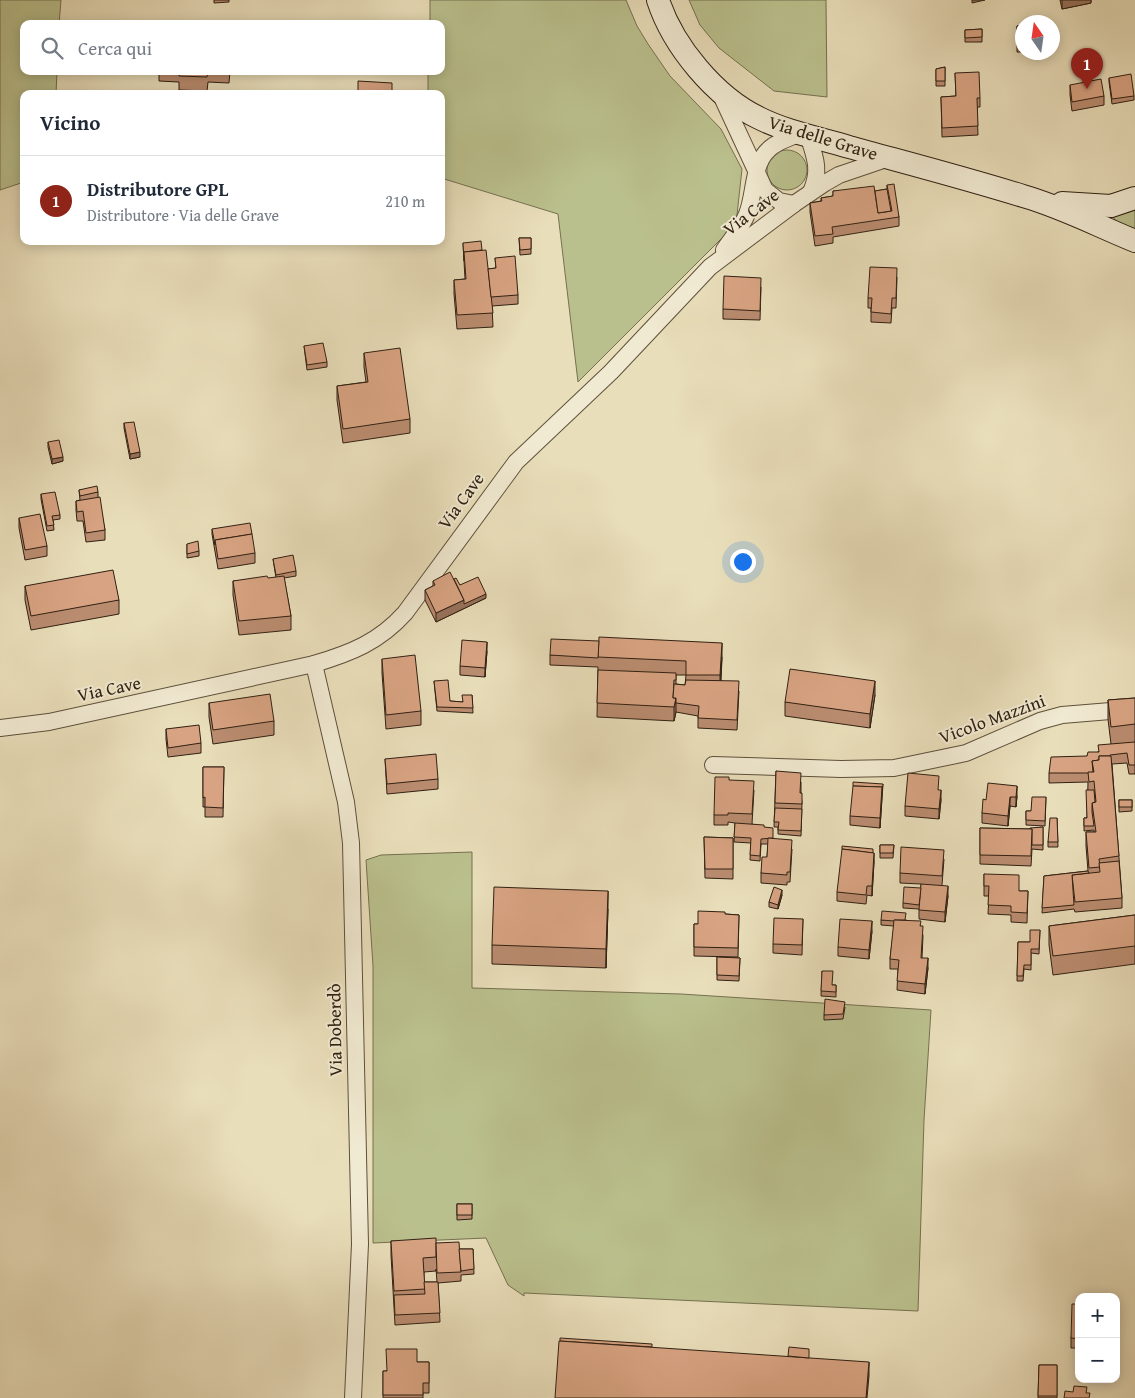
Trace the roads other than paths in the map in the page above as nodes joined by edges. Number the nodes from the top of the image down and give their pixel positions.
1 (658, 0) edge
2 (720, 91) junction
3 (805, 134) junction
4 (889, 158) junction
5 (756, 171) junction
6 (811, 192) junction
7 (1135, 198) edge
8 (1041, 201) junction
9 (794, 204) junction
10 (1135, 241) edge
11 (710, 268) junction
12 (314, 664) junction
13 (1135, 709) edge
14 (0, 728) edge
15 (713, 765) dead end
16 (353, 1398) edge

1 - 2 main road, Via delle Grave
2 - 3 main road, Via delle Grave
2 - 5 street
3 - 4 main road, Via delle Grave
3 - 5 street
3 - 6 street
4 - 6 street, Via Cave
4 - 8 main road, Via delle Grave
5 - 9 street
5 - 11 street
6 - 9 street, Via Cave
7 - 8 main road, Via delle Grave
8 - 10 main road, Via delle Grave
9 - 11 street, Via Cave
11 - 12 street, Via Cave
12 - 14 street, Via Cave
12 - 16 street, Via Doberdò
13 - 15 street, Vicolo Mazzini

